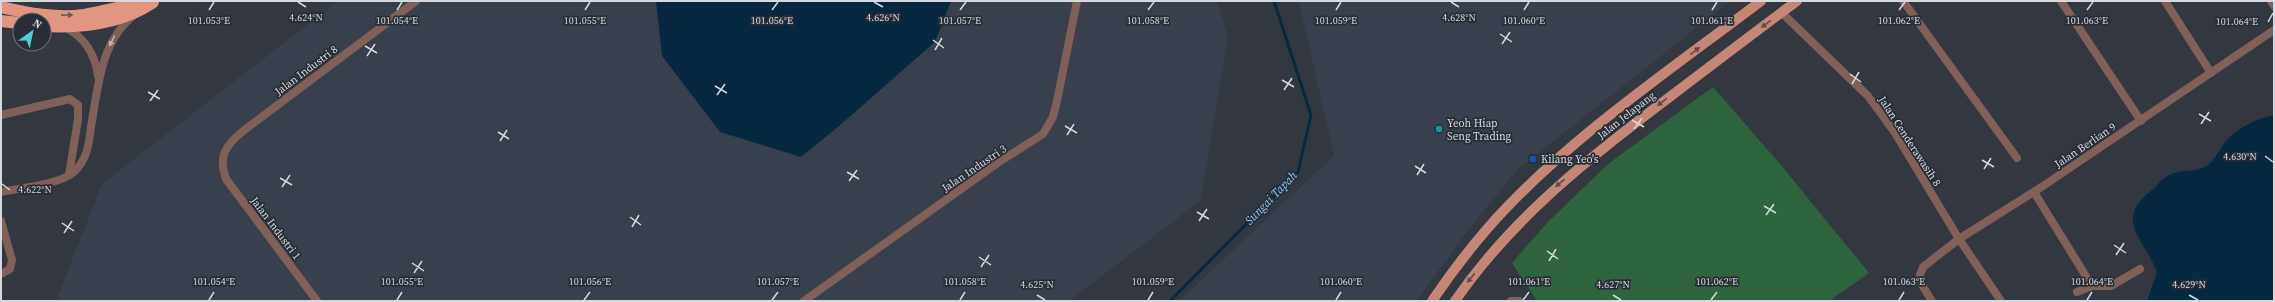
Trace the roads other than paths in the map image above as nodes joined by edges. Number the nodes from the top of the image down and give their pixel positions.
1 (416, 1) edge
2 (1077, 1) edge
3 (1797, 1) edge
4 (1903, 1) edge
5 (2061, 1) edge
6 (2165, 1) edge
7 (2271, 1) edge
8 (155, 2) edge
9 (1759, 2) edge
10 (2274, 6) edge
11 (1, 7) edge
12 (1781, 12) junction
13 (138, 13) junction
14 (1, 22) edge
15 (12, 23) edge
16 (52, 26) edge
17 (65, 27) junction
18 (2274, 30) edge
19 (2211, 72) junction
20 (99, 80) junction
21 (1, 115) edge
22 (2141, 121) junction
23 (2017, 158) dead end
24 (222, 167) joint
25 (69, 175) junction
26 (1, 192) edge
27 (2034, 192) junction
28 (1, 221) edge
29 (1959, 239) junction
30 (2140, 268) dead end
31 (1, 274) edge
32 (2092, 286) junction
33 (2076, 292) dead end
34 (316, 301) edge
35 (804, 301) edge
36 (1432, 301) edge
37 (1455, 301) edge
38 (1932, 301) edge
39 (2001, 301) edge

1 - 24 street, Jalan Industri 8
2 - 35 street, Jalan Industri 3
3 - 12 main road, Jalan Jelapang
4 - 23 street
5 - 22 street
6 - 19 street
7 - 10 street
11 -> 8 highway
8 - 13 highway
36 -> 9 main road, Jalan Jelapang
12 - 29 street, Jalan Cenderawasih 8
12 -> 37 main road, Jalan Jelapang
13 - 17 highway
13 -> 20 street
14 - 15 highway
16 - 17 highway
17 - 20 street
18 - 19 street, Jalan Berlian 9
19 - 22 street, Jalan Berlian 9
20 - 25 street
21 - 25 street
22 - 27 street, Jalan Berlian 9
24 - 34 street, Jalan Industri 1
25 - 26 street
27 - 29 street, Jalan Berlian 9
27 - 32 street
28 - 31 street
29 - 38 street, Jalan Berlian 9
29 - 39 street, Jalan Cenderawasih 8
30 - 32 street
32 - 33 street

